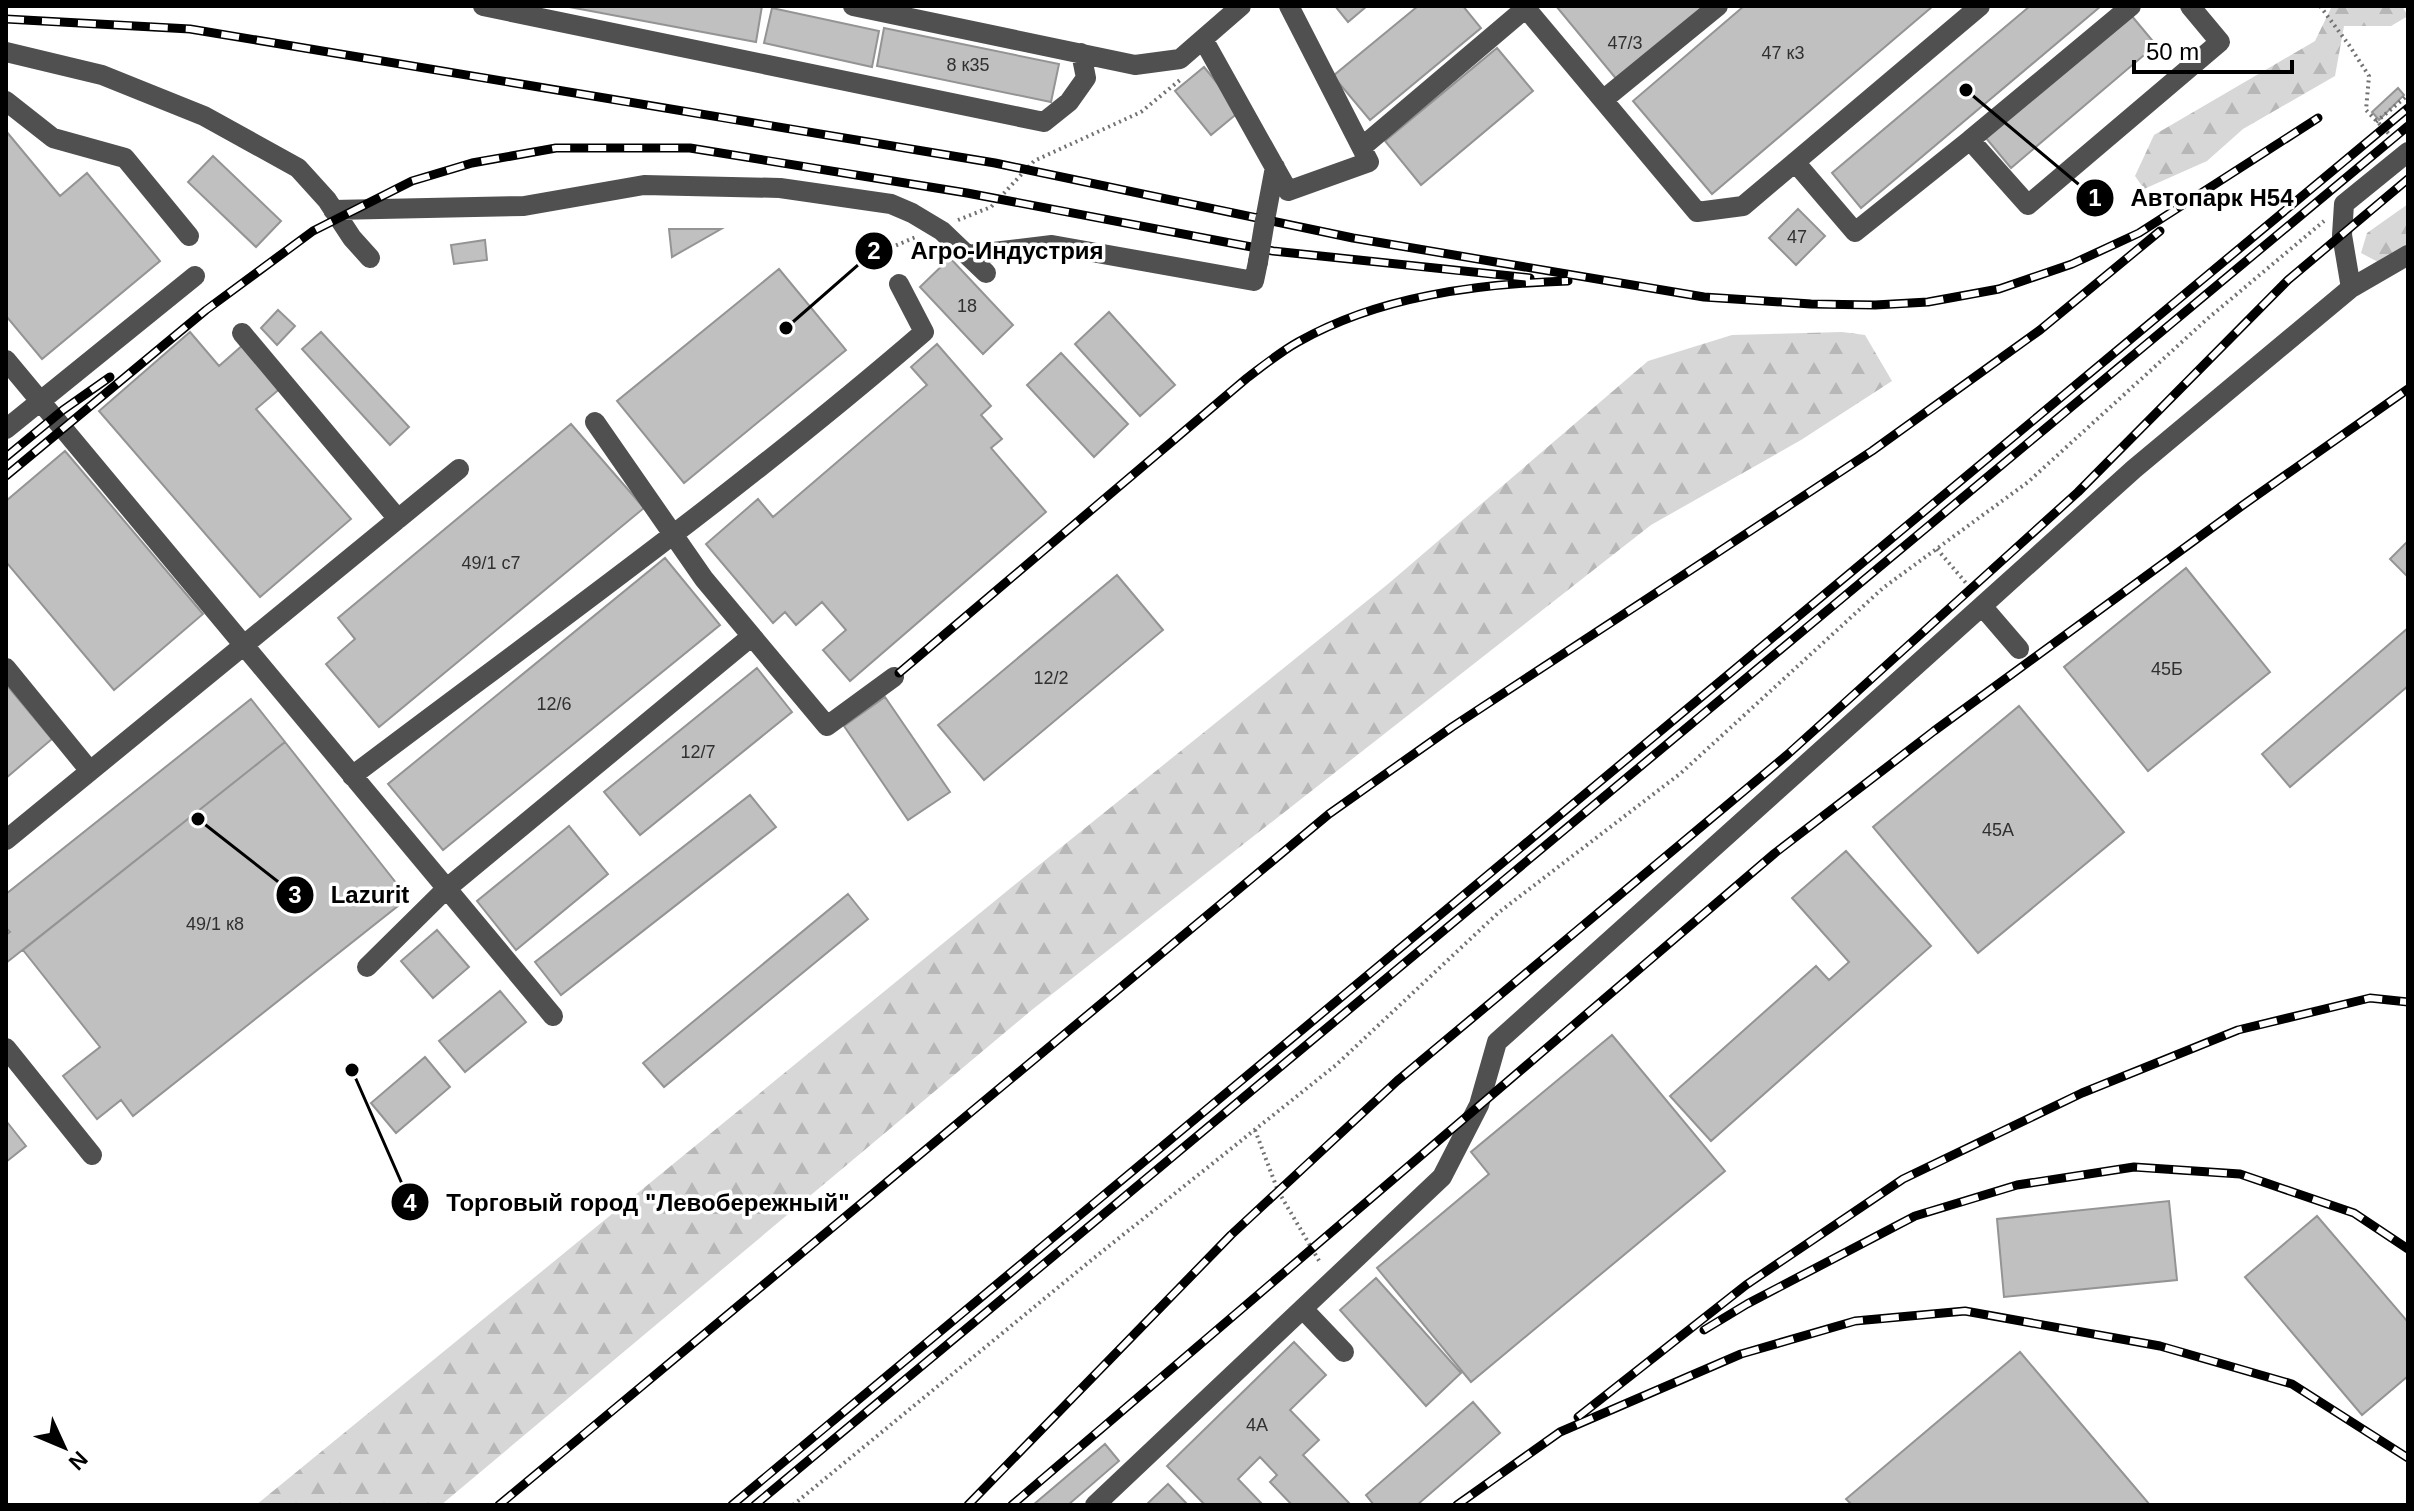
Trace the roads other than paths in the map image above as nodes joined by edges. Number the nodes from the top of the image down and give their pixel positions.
1 (483, 6) edge
2 (853, 6) edge
3 (1241, 6) edge
4 (1289, 6) edge
5 (1718, 6) edge
6 (1980, 6) edge
7 (2131, 6) edge
8 (2190, 6) edge
9 (1525, 7) edge
10 (1207, 47) junction
11 (6, 52) edge
12 (1081, 53) junction
13 (1603, 100) junction
14 (6, 101) edge
15 (1970, 140) junction
16 (1362, 147) junction
17 (2404, 148) edge
18 (1795, 162) junction
19 (1275, 167) junction
20 (333, 210) junction
21 (189, 236) dead end
22 (967, 255) junction
23 (2408, 255) edge
24 (370, 258) dead end
25 (986, 273) dead end
26 (195, 276) dead end
27 (899, 284) dead end
28 (2351, 288) junction
29 (242, 333) dead end
30 (6, 360) edge
31 (40, 402) junction
32 (595, 422) dead end
33 (6, 429) edge
34 (459, 469) dead end
35 (398, 519) junction
36 (673, 535) junction
37 (1982, 606) junction
38 (752, 636) junction
39 (243, 646) junction
40 (2019, 649) dead end
41 (6, 668) edge
42 (894, 677) dead end
43 (90, 771) junction
44 (352, 776) junction
45 (6, 840) edge
46 (446, 889) junction
47 (367, 967) dead end
48 (553, 1016) dead end
49 (6, 1048) edge
50 (92, 1155) dead end
51 (1303, 1309) junction
52 (1344, 1352) dead end
53 (1095, 1505) edge

1 - 12 lane
2 - 12 lane
3 - 10 lane
4 - 16 lane
5 - 13 lane
6 - 18 lane
7 - 15 lane
8 - 15 lane
9 - 13 lane
9 - 16 lane
10 - 12 lane
10 - 19 lane
11 - 20 lane
13 - 18 lane
14 - 21 lane
15 - 18 lane
16 - 19 lane
17 - 28 lane
19 - 22 lane, bridge
20 - 22 lane
20 - 24 lane
22 - 25 lane
23 - 28 lane
26 - 31 lane
27 - 36 lane
28 - 37 lane
29 - 35 lane
30 - 31 lane
31 - 33 lane
31 - 39 lane
32 - 36 lane
34 - 35 lane
35 - 39 lane
36 - 38 lane
36 - 44 lane
37 - 40 lane
37 - 51 lane
38 - 42 lane
38 - 46 lane
39 - 43 lane
39 - 44 lane
41 - 43 lane
43 - 45 lane
44 - 46 lane
46 - 47 lane
46 - 48 lane
49 - 50 lane
51 - 52 lane
51 - 53 lane

